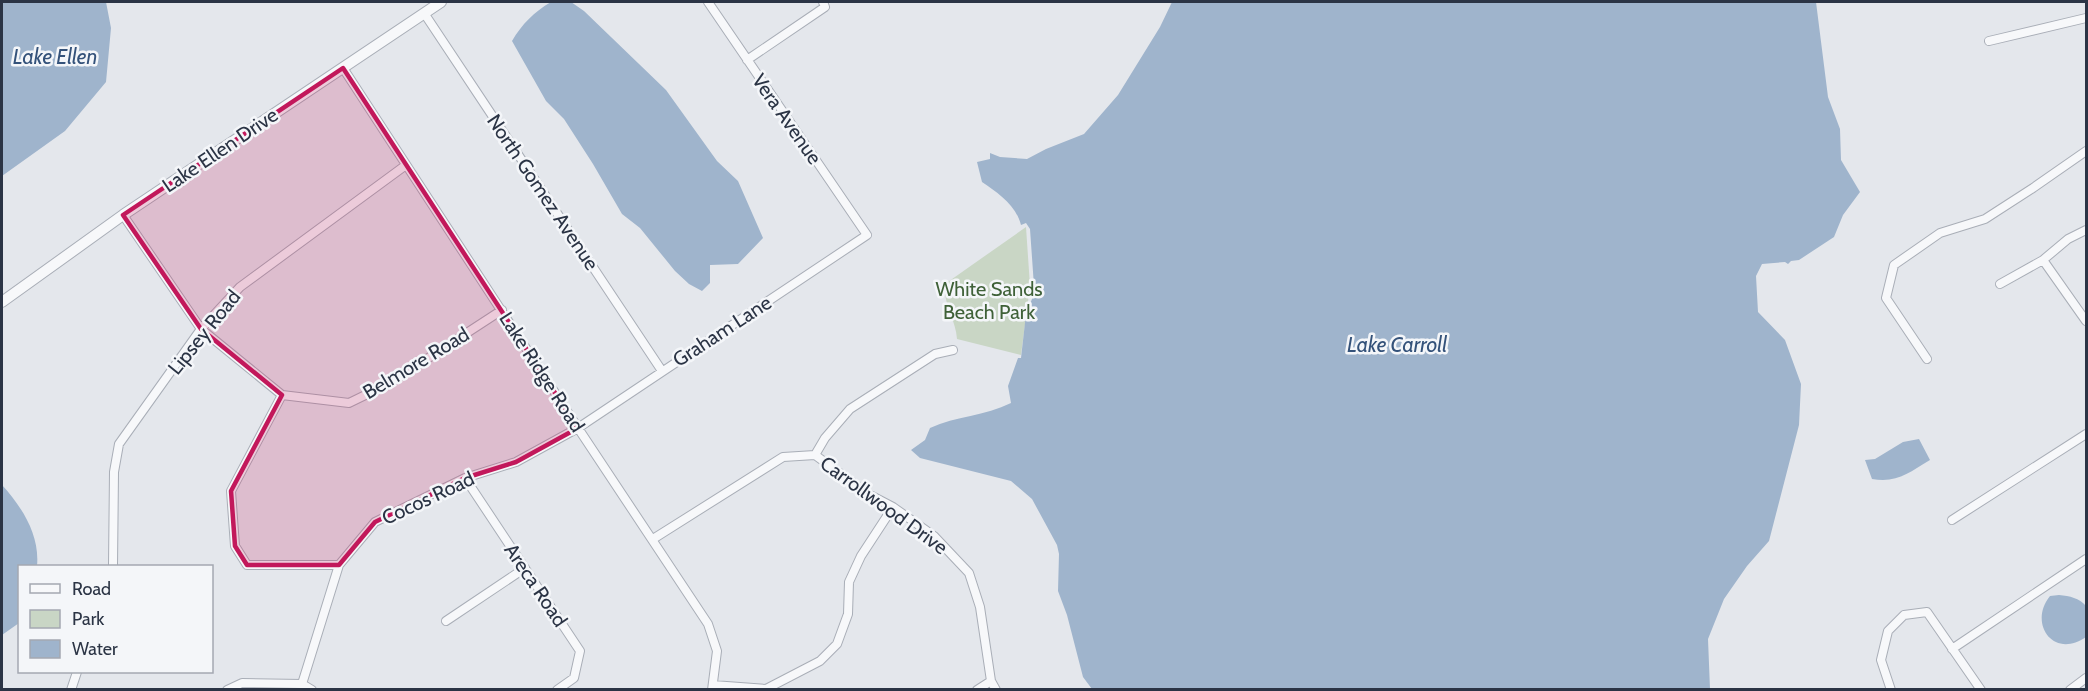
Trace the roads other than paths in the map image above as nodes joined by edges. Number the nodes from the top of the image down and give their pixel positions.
1 (441, 2) edge
2 (708, 2) edge
3 (824, 4) edge
4 (424, 13) junction
5 (2086, 18) edge
6 (1989, 41) dead end
7 (747, 60) junction
8 (343, 68) junction
9 (2086, 151) edge
10 (406, 165) junction
11 (123, 214) junction
12 (2086, 230) edge
13 (867, 235) joint
14 (2043, 260) junction
15 (2000, 284) dead end
16 (2, 302) edge
17 (502, 310) junction
18 (2086, 321) edge
19 (201, 329) junction
20 (953, 350) dead end
21 (1927, 359) dead end
22 (662, 371) junction
23 (282, 395) junction
24 (578, 428) junction
25 (2086, 434) edge
26 (815, 455) junction
27 (465, 478) junction
28 (892, 507) junction
29 (1952, 520) dead end
30 (653, 539) junction
31 (2086, 559) edge
32 (113, 565) edge
33 (339, 565) junction
34 (525, 568) junction
35 (446, 621) dead end
36 (1952, 649) junction
37 (77, 673) edge
38 (2086, 678) edge
39 (991, 681) junction
40 (302, 684) junction
41 (713, 687) edge
42 (71, 690) edge
43 (228, 690) edge
44 (312, 690) edge
45 (557, 690) edge
46 (977, 690) edge
47 (996, 690) edge
48 (1891, 690) edge
49 (1981, 690) edge
50 (2070, 690) edge

1 - 4 street, Lake Ellen Drive
2 - 7 street, Vera Avenue
3 - 7 street
4 - 8 street, Lake Ellen Drive
4 - 22 street, North Gomez Avenue
5 - 6 street
7 - 13 street, Vera Avenue
8 - 10 street, Lake Ridge Road
8 - 11 street, Lake Ellen Drive
9 - 21 street
10 - 17 street, Lake Ridge Road
10 - 19 street, Lipsey Road
11 - 16 street, Lake Ellen Drive
11 - 19 street
12 - 14 street
13 - 22 street, Graham Lane
14 - 15 street
14 - 18 street
17 - 23 street, Belmore Road
17 - 24 street, Lake Ridge Road
19 - 23 street
19 - 32 street, Lipsey Road
20 - 26 street, Carrollwood Drive
22 - 24 street, Graham Lane
23 - 33 street
24 - 27 street, Cocos Road
24 - 30 street, Lake Ridge Road
25 - 29 street
26 - 28 street, Carrollwood Drive
26 - 30 street, Carrollwood Drive
27 - 33 street, Cocos Road
27 - 34 street, Areca Road
28 - 39 street, Carrollwood Drive
28 - 41 street
30 - 41 street, Lake Ridge Road
31 - 36 street
33 - 40 street, Cocos Road
34 - 35 street
34 - 45 street, Areca Road
36 - 48 street
36 - 49 street
37 - 42 street
38 - 50 street
39 - 46 street
39 - 47 street, Carrollwood Drive
40 - 43 street
40 - 44 street

